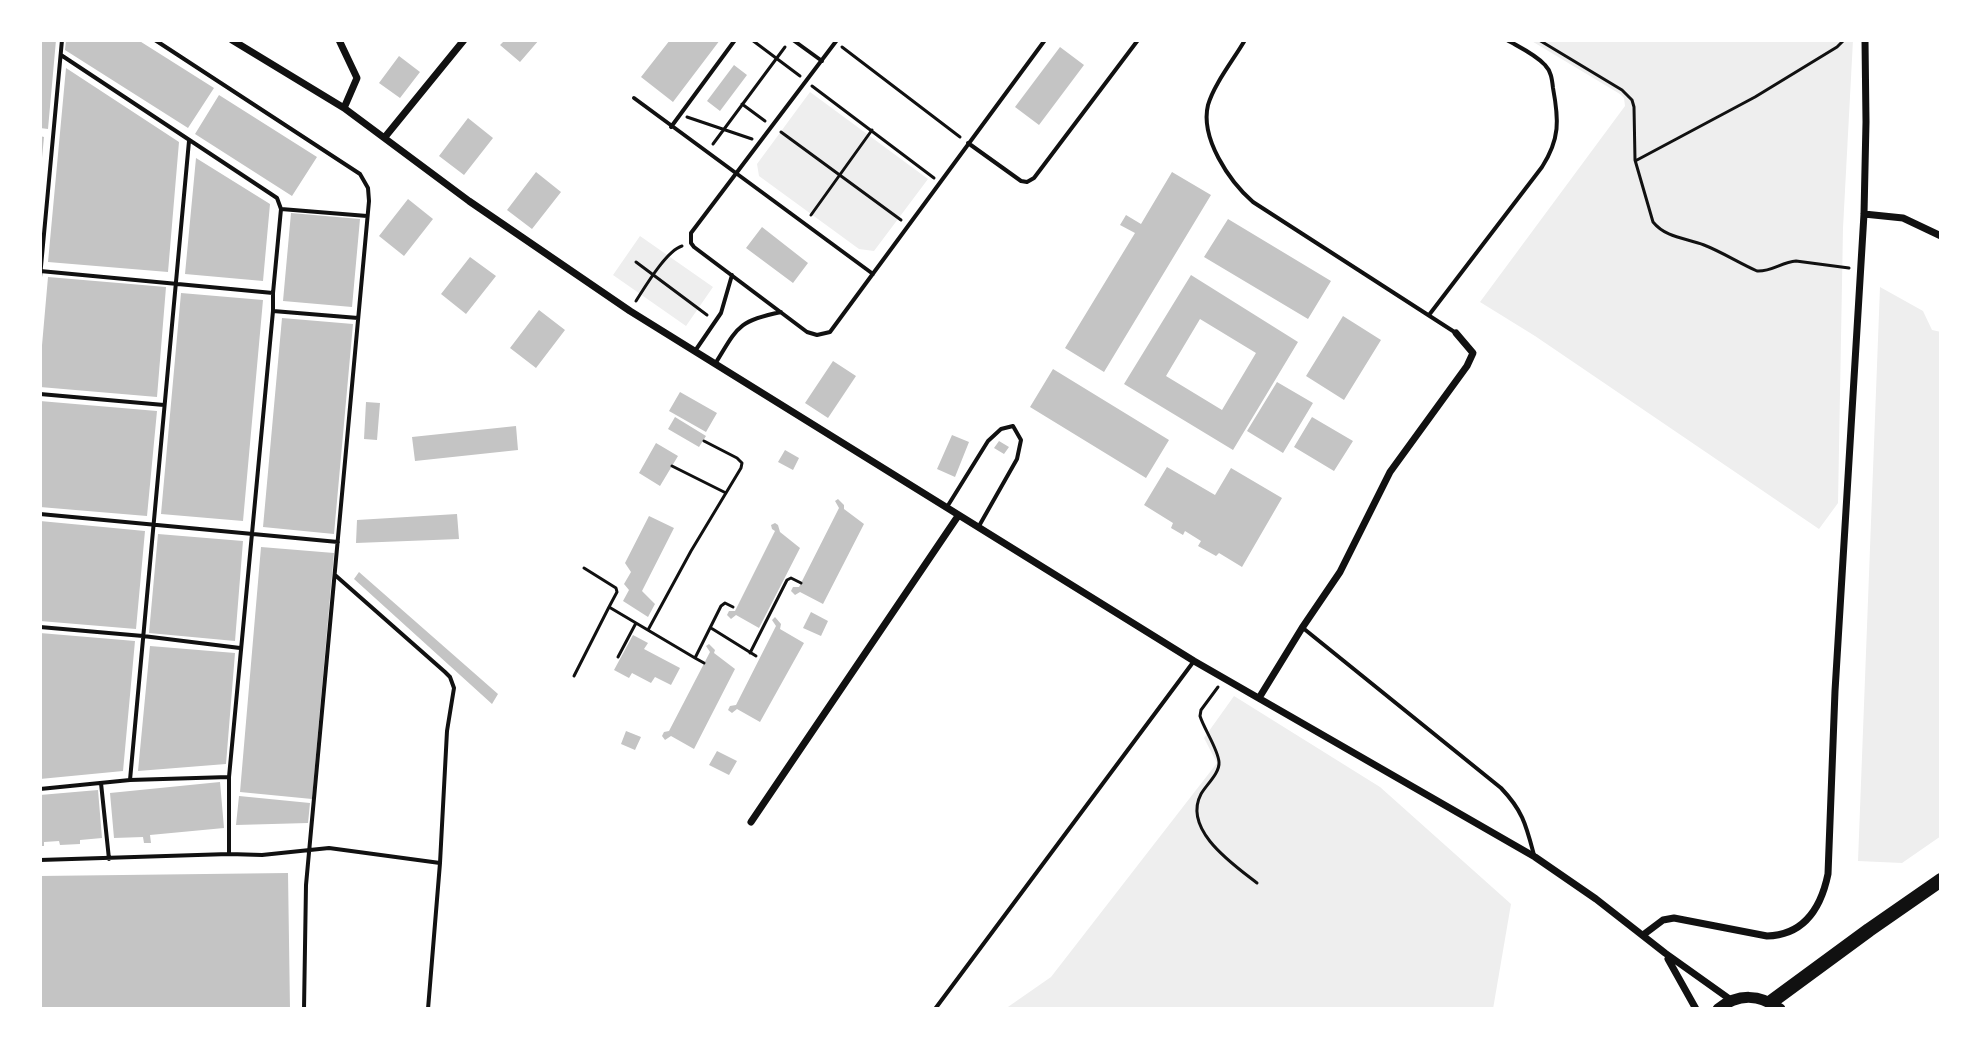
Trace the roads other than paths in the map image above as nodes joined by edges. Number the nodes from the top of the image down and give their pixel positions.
1 (62, 40) edge
2 (155, 40) edge
3 (232, 40) edge
4 (339, 40) edge
5 (464, 40) edge
6 (735, 40) edge
7 (792, 40) edge
8 (1045, 40) edge
9 (1138, 40) edge
10 (1245, 40) edge
11 (1507, 40) edge
12 (1865, 40) edge
13 (836, 41) edge
14 (61, 55) junction
15 (822, 61) junction
16 (634, 98) dead end
17 (344, 108) junction
18 (671, 127) junction
19 (385, 137) junction
20 (189, 140) junction
21 (968, 143) junction
22 (736, 175) junction
23 (281, 209) junction
24 (1864, 214) junction
25 (368, 216) junction
26 (1941, 236) edge
27 (40, 271) edge
28 (873, 274) junction
29 (732, 275) junction
30 (40, 277) edge
31 (175, 283) junction
32 (273, 293) junction
33 (273, 311) junction
34 (781, 312) junction
35 (1429, 315) junction
36 (358, 318) junction
37 (1456, 333) joint
38 (695, 351) junction
39 (715, 364) junction
40 (40, 394) edge
41 (164, 405) junction
42 (946, 509) junction
43 (40, 514) edge
44 (958, 516) junction
45 (153, 524) junction
46 (978, 528) junction
47 (251, 535) junction
48 (338, 542) junction
49 (335, 575) junction
50 (40, 627) edge
51 (1302, 628) junction
52 (143, 636) junction
53 (240, 648) junction
54 (1194, 661) junction
55 (1259, 698) junction
56 (229, 777) junction
57 (130, 780) junction
58 (101, 783) junction
59 (40, 789) edge
60 (751, 822) dead end
61 (309, 851) junction
62 (229, 854) junction
63 (1535, 857) junction
64 (109, 859) junction
65 (40, 860) edge
66 (440, 863) junction
67 (1941, 880) edge
68 (1643, 935) junction
69 (1665, 953) junction
70 (1731, 1000) junction
71 (1775, 1006) edge
72 (304, 1009) edge
73 (428, 1009) edge
74 (935, 1009) edge
75 (1696, 1009) edge
76 (1718, 1009) edge

1 - 14 lane
2 - 25 lane
3 - 17 street
4 - 17 street
5 - 19 street
6 - 18 lane
7 - 15 lane
8 - 21 lane
9 - 21 lane
10 - 35 lane
11 - 35 lane
12 - 24 street
13 - 15 lane
14 - 20 lane
14 - 27 lane
15 - 22 lane
16 - 18 lane
17 - 19 street
18 - 22 lane
19 - 38 street
20 - 23 lane
20 - 31 lane
21 - 28 lane
22 - 28 lane
22 - 29 lane
23 - 25 lane
23 - 32 lane
24 - 26 street
24 - 68 street
25 - 36 lane
27 - 30 lane
27 - 31 lane
28 - 34 lane
29 - 34 lane
29 - 38 lane
31 - 32 lane
31 - 41 lane
32 - 33 lane
33 - 36 lane
33 - 47 lane
34 - 39 lane
35 - 37 lane
36 - 48 lane
37 - 51 street
38 - 39 street
39 - 42 street
40 - 41 lane
41 - 45 lane
42 - 44 street
42 - 46 lane
43 - 45 lane
44 - 46 street
44 - 60 street
45 - 47 lane
45 - 52 lane
46 - 54 street
47 - 48 lane
47 - 53 lane
48 - 49 lane
49 - 61 lane
49 - 66 lane
50 - 52 lane
51 - 55 street
51 - 63 lane
52 - 53 lane
52 - 57 lane
53 - 56 lane
54 - 55 street
54 - 74 lane
55 - 63 street
56 - 57 lane
56 - 62 lane
57 - 58 lane
58 - 59 lane
58 - 64 lane
61 - 62 lane
61 - 66 lane
61 - 72 lane
62 - 64 lane
63 - 68 street
64 - 65 lane
66 - 73 lane
67 - 71 highway
68 - 69 street
69 - 70 street
69 - 75 street
70 - 71 main road
70 - 76 main road

